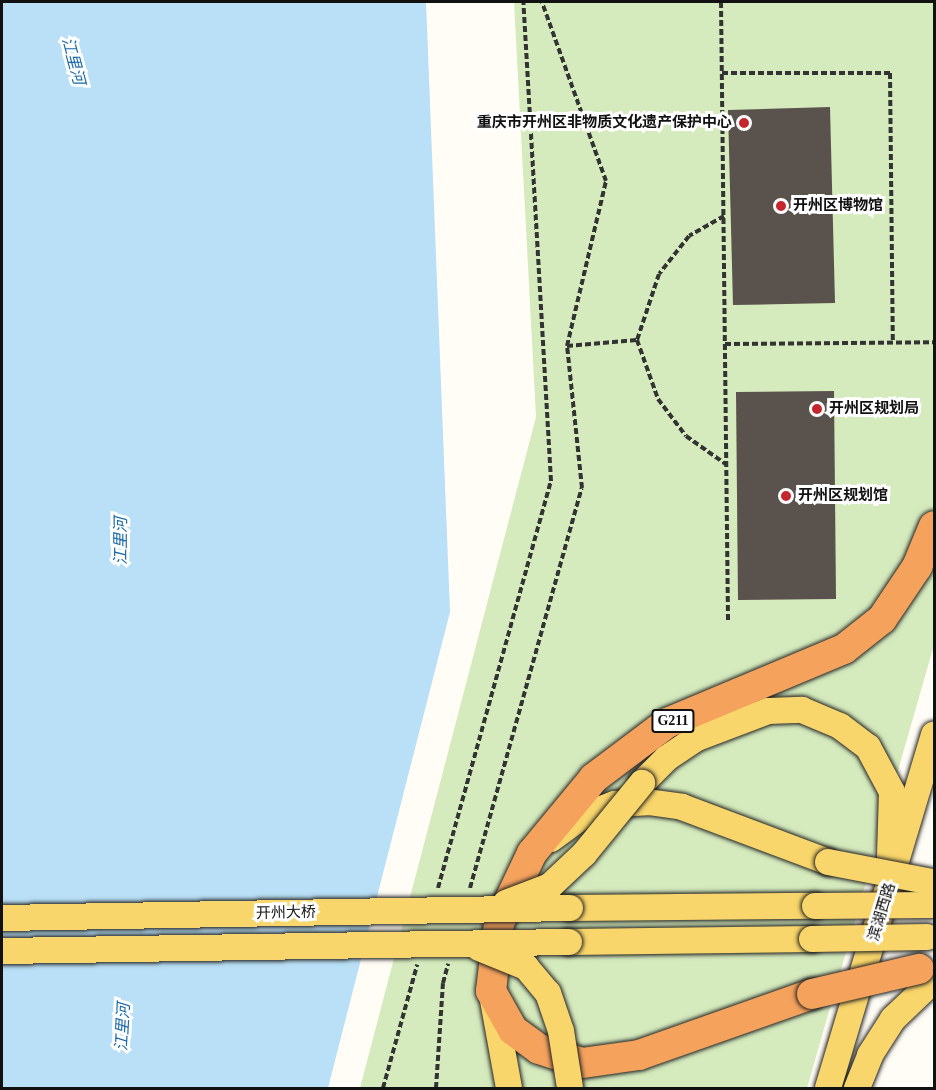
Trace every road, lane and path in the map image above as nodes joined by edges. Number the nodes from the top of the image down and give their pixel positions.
1 (523, 2) edge
2 (542, 2) edge
3 (721, 2) edge
4 (722, 73) junction
5 (724, 216) junction
6 (637, 340) junction
7 (892, 342) junction
8 (934, 342) edge
9 (725, 344) junction
10 (567, 346) junction
11 (728, 465) junction
12 (934, 526) edge
13 (728, 620) dead end
14 (934, 735) edge
15 (532, 853) junction
16 (889, 888) junction
17 (469, 891) dead end
18 (933, 893) edge
19 (437, 894) dead end
20 (490, 909) junction
21 (2, 918) edge
22 (931, 937) edge
23 (2, 951) edge
24 (458, 952) junction
25 (418, 963) dead end
26 (929, 972) edge
27 (491, 991) junction
28 (383, 1089) edge
29 (436, 1089) edge
30 (509, 1089) edge
31 (570, 1089) edge
32 (828, 1089) edge
33 (857, 1089) edge

1 - 19 path
2 - 10 path
3 - 4 path
4 - 5 path
4 - 7 path
5 - 6 path
5 - 9 path
6 - 10 path
6 - 11 path
7 - 8 path
7 - 9 path
9 - 11 path
10 - 17 path
11 - 13 path
12 - 15 highway, G211
14 - 16 main road, 滨湖西路
15 - 18 main road, bridge
15 - 27 highway, G211
16 - 20 main road, bridge
16 - 32 main road, 滨湖西路
18 - 20 main road, 开州大桥, bridge
20 - 21 main road, 开州大桥, bridge
22 - 24 main road, bridge
23 - 24 main road, bridge
24 - 29 path
24 - 31 main road, bridge
25 - 28 path
26 - 27 highway, bridge
26 - 33 main road
27 - 30 main road

